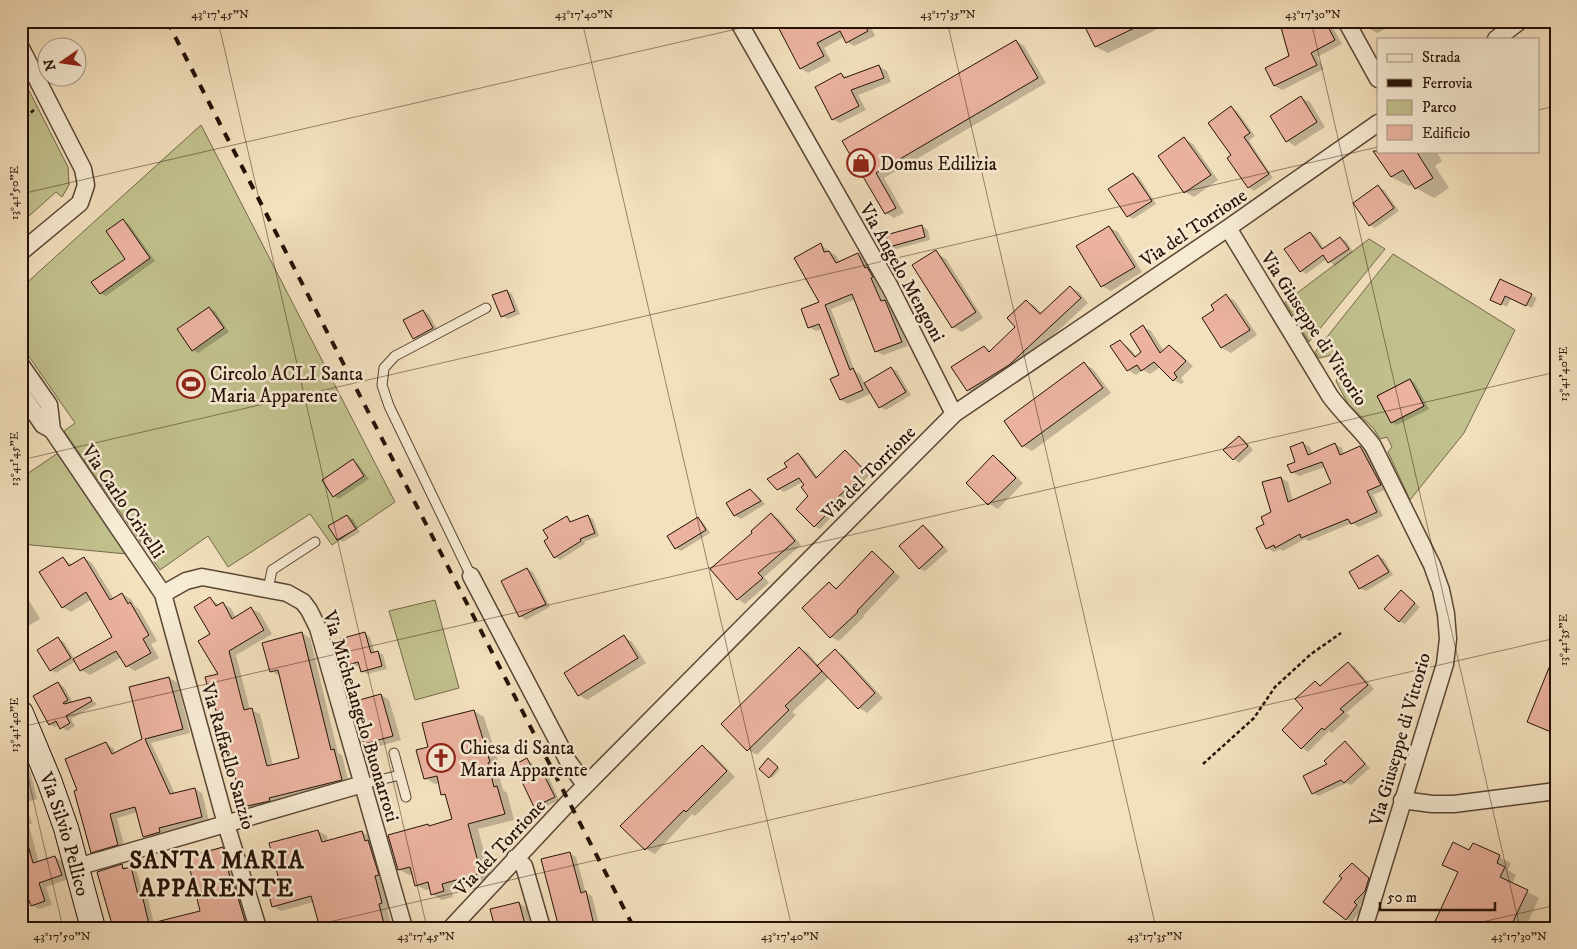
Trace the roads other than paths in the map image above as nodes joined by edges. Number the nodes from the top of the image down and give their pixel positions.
1 (738, 21) edge
2 (1346, 21) edge
3 (1520, 21) edge
4 (1497, 38) edge
5 (21, 48) edge
6 (1377, 76) edge
7 (1377, 124) edge
8 (1228, 228) junction
9 (21, 252) edge
10 (486, 308) dead end
11 (21, 365) edge
12 (21, 393) edge
13 (954, 414) junction
14 (52, 430) junction
15 (315, 542) dead end
16 (471, 576) joint
17 (268, 589) junction
18 (163, 594) junction
19 (21, 712) edge
20 (394, 753) dead end
21 (400, 775) junction
22 (363, 784) junction
23 (585, 785) junction
24 (1556, 791) edge
25 (406, 796) dead end
26 (1402, 800) junction
27 (226, 824) junction
28 (516, 858) junction
29 (78, 867) junction
30 (92, 928) edge
31 (258, 928) edge
32 (404, 928) edge
33 (451, 928) edge
34 (542, 928) edge
35 (1364, 928) edge

1 - 13 street, Via Angelo Mengoni
2 - 6 street
3 - 4 street
5 - 9 street
7 - 8 street, Via del Torrione
8 - 13 street, Via del Torrione
8 - 26 street, Via Giuseppe di Vittorio
10 - 16 lane
11 - 14 street, Via Carlo Crivelli
12 - 14 street, Via Carlo Crivelli
13 - 23 street, Via del Torrione
14 - 18 street, Via Carlo Crivelli
15 - 17 lane
16 - 23 street
17 - 18 street, Via Michelangelo Buonarroti
17 - 22 street, Via Michelangelo Buonarroti
18 - 27 street, Via Raffaello Sanzio
19 - 29 main road, Via Silvio Pellico
20 - 21 lane
21 - 22 lane
21 - 25 lane
22 - 27 street
22 - 32 street, Via Michelangelo Buonarroti
23 - 28 street, Via del Torrione
24 - 26 street
26 - 35 street, Via Giuseppe di Vittorio
27 - 29 street
27 - 31 street, Via Raffaello Sanzio
28 - 33 street, Via del Torrione
28 - 34 street
29 - 30 main road, Via Silvio Pellico

